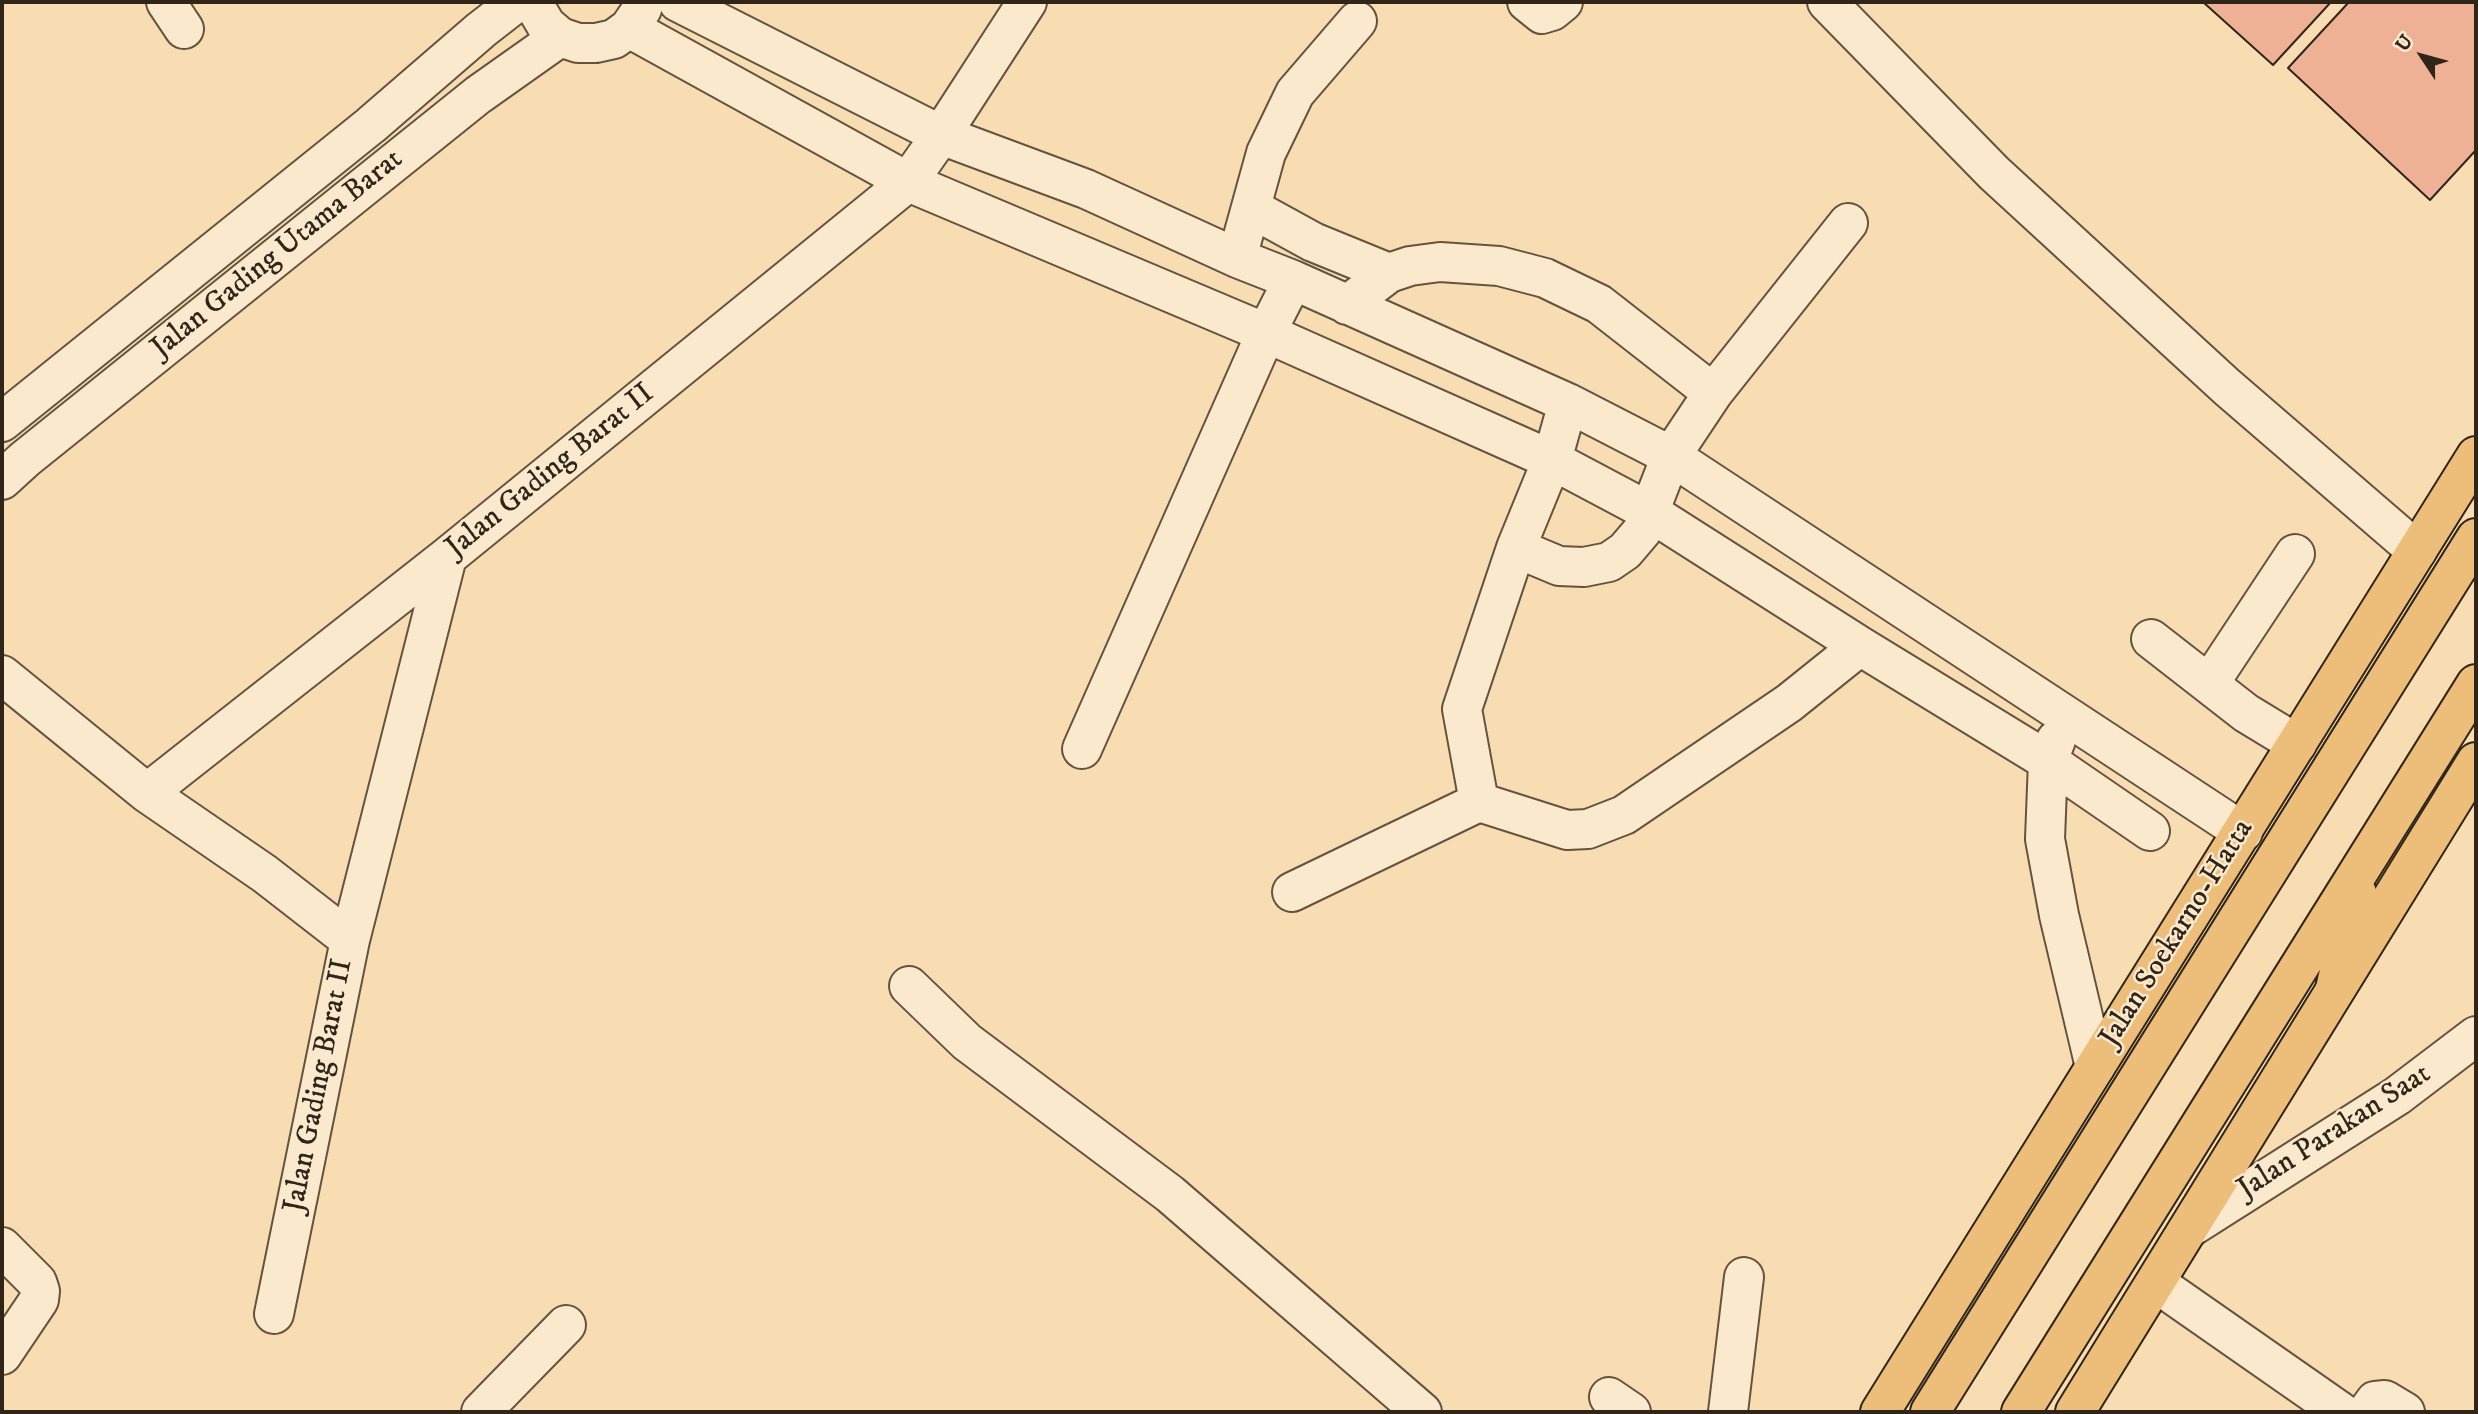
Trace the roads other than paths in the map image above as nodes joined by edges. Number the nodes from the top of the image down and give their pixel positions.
1 (517, 2) edge
2 (534, 2) edge
3 (678, 2) edge
4 (1027, 2) edge
5 (1527, 2) edge
6 (1563, 2) edge
7 (1827, 2) edge
8 (636, 15) edge
9 (1357, 21) dead end
10 (560, 37) junction
11 (941, 135) junction
12 (908, 182) junction
13 (1251, 208) junction
14 (1848, 223) dead end
15 (1237, 258) junction
16 (1389, 273) junction
17 (1293, 281) junction
18 (1347, 305) junction
19 (1266, 333) junction
20 (1713, 393) junction
21 (1568, 403) junction
22 (2, 422) edge
23 (1671, 456) junction
24 (2476, 456) edge
25 (1552, 460) junction
26 (2, 480) edge
27 (1648, 511) junction
28 (2476, 538) edge
29 (1516, 548) junction
30 (2417, 551) junction
31 (2295, 554) dead end
32 (447, 557) junction
33 (2151, 639) dead end
34 (1860, 646) junction
35 (2, 675) edge
36 (2209, 684) junction
37 (2476, 684) edge
38 (2066, 717) junction
39 (2297, 744) junction
40 (1082, 749) dead end
41 (2048, 761) junction
42 (2476, 762) edge
43 (147, 793) junction
44 (1479, 802) junction
45 (2150, 831) dead end
46 (2243, 832) junction
47 (2363, 864) junction
48 (1292, 892) dead end
49 (350, 940) junction
50 (909, 986) dead end
51 (2335, 989) junction
52 (2476, 1036) edge
53 (2095, 1067) junction
54 (2191, 1227) junction
55 (2, 1247) edge
56 (1744, 1278) dead end
57 (2157, 1283) junction
58 (274, 1314) dead end
59 (566, 1325) dead end
60 (2, 1355) edge
61 (481, 1412) edge
62 (1422, 1412) edge
63 (1728, 1412) edge
64 (1880, 1412) edge
65 (1930, 1412) edge
66 (2021, 1412) edge
67 (2075, 1412) edge
68 (2341, 1412) edge
69 (2367, 1412) edge
70 (2405, 1412) edge

1 - 22 street, Jalan Gading Utama Barat
2 - 10 street
3 - 11 street
4 - 11 street, Jalan Gading Barat II
5 - 6 street
7 - 30 street
8 - 10 street
8 - 12 street
9 - 13 street
10 - 26 street, Jalan Gading Utama Barat
11 - 12 street, Jalan Gading Barat II
11 - 15 street
12 - 19 street
12 - 32 street, Jalan Gading Barat II
13 - 15 street
13 - 16 street
14 - 20 street
15 - 17 street
16 - 18 street
16 - 20 street
17 - 18 street
17 - 19 street
18 - 21 street
19 - 25 street
19 - 40 street
20 - 23 street
21 - 23 street
21 - 25 street
23 - 27 street
23 - 38 street
24 - 30 main road, Jalan Soekarno-Hatta
25 - 27 street
25 - 29 street
27 - 29 street
27 - 34 street
28 - 65 main road, Jalan Soekarno-Hatta
29 - 44 street
30 - 39 main road, Jalan Soekarno-Hatta
31 - 36 street
32 - 43 street, Jalan Gading Barat II
32 - 49 street
33 - 36 street
34 - 41 street
34 - 44 street
35 - 43 street, Jalan Gading Barat II
36 - 39 street
37 - 47 main road
38 - 41 street
38 - 46 street
39 - 46 main road, Jalan Soekarno-Hatta
41 - 45 street
41 - 53 street
42 - 51 main road
43 - 49 street, Jalan Gading Barat II
44 - 48 street
46 - 53 main road, Jalan Soekarno-Hatta
47 - 51 main road
47 - 66 main road
49 - 58 street, Jalan Gading Barat II
50 - 62 street
51 - 54 main road
52 - 54 street, Jalan Parakan Saat
53 - 64 main road, Jalan Soekarno-Hatta
54 - 57 main road
55 - 60 street
56 - 63 street
57 - 67 main road
57 - 68 street
59 - 61 street
69 - 70 street

